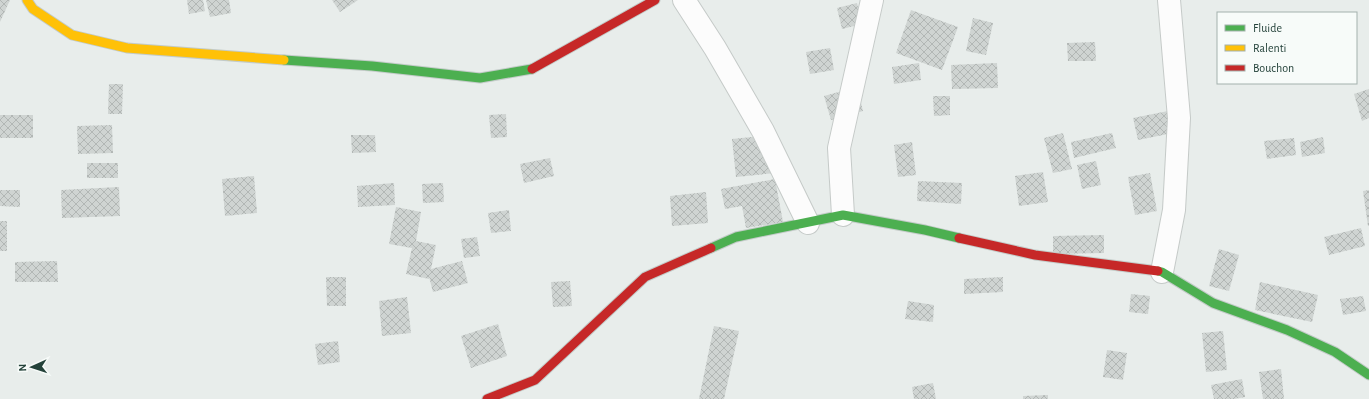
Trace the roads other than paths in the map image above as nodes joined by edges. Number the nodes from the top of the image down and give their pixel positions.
1 (27, 0) edge
2 (655, 0) edge
3 (684, 0) edge
4 (872, 0) edge
5 (1169, 0) edge
6 (843, 215) junction
7 (808, 223) junction
8 (1162, 272) junction
9 (1369, 375) edge
10 (487, 399) edge

1 - 2 street
3 - 7 street
4 - 6 street
5 - 8 street
6 - 7 street
6 - 8 street
7 - 10 street
8 - 9 street

